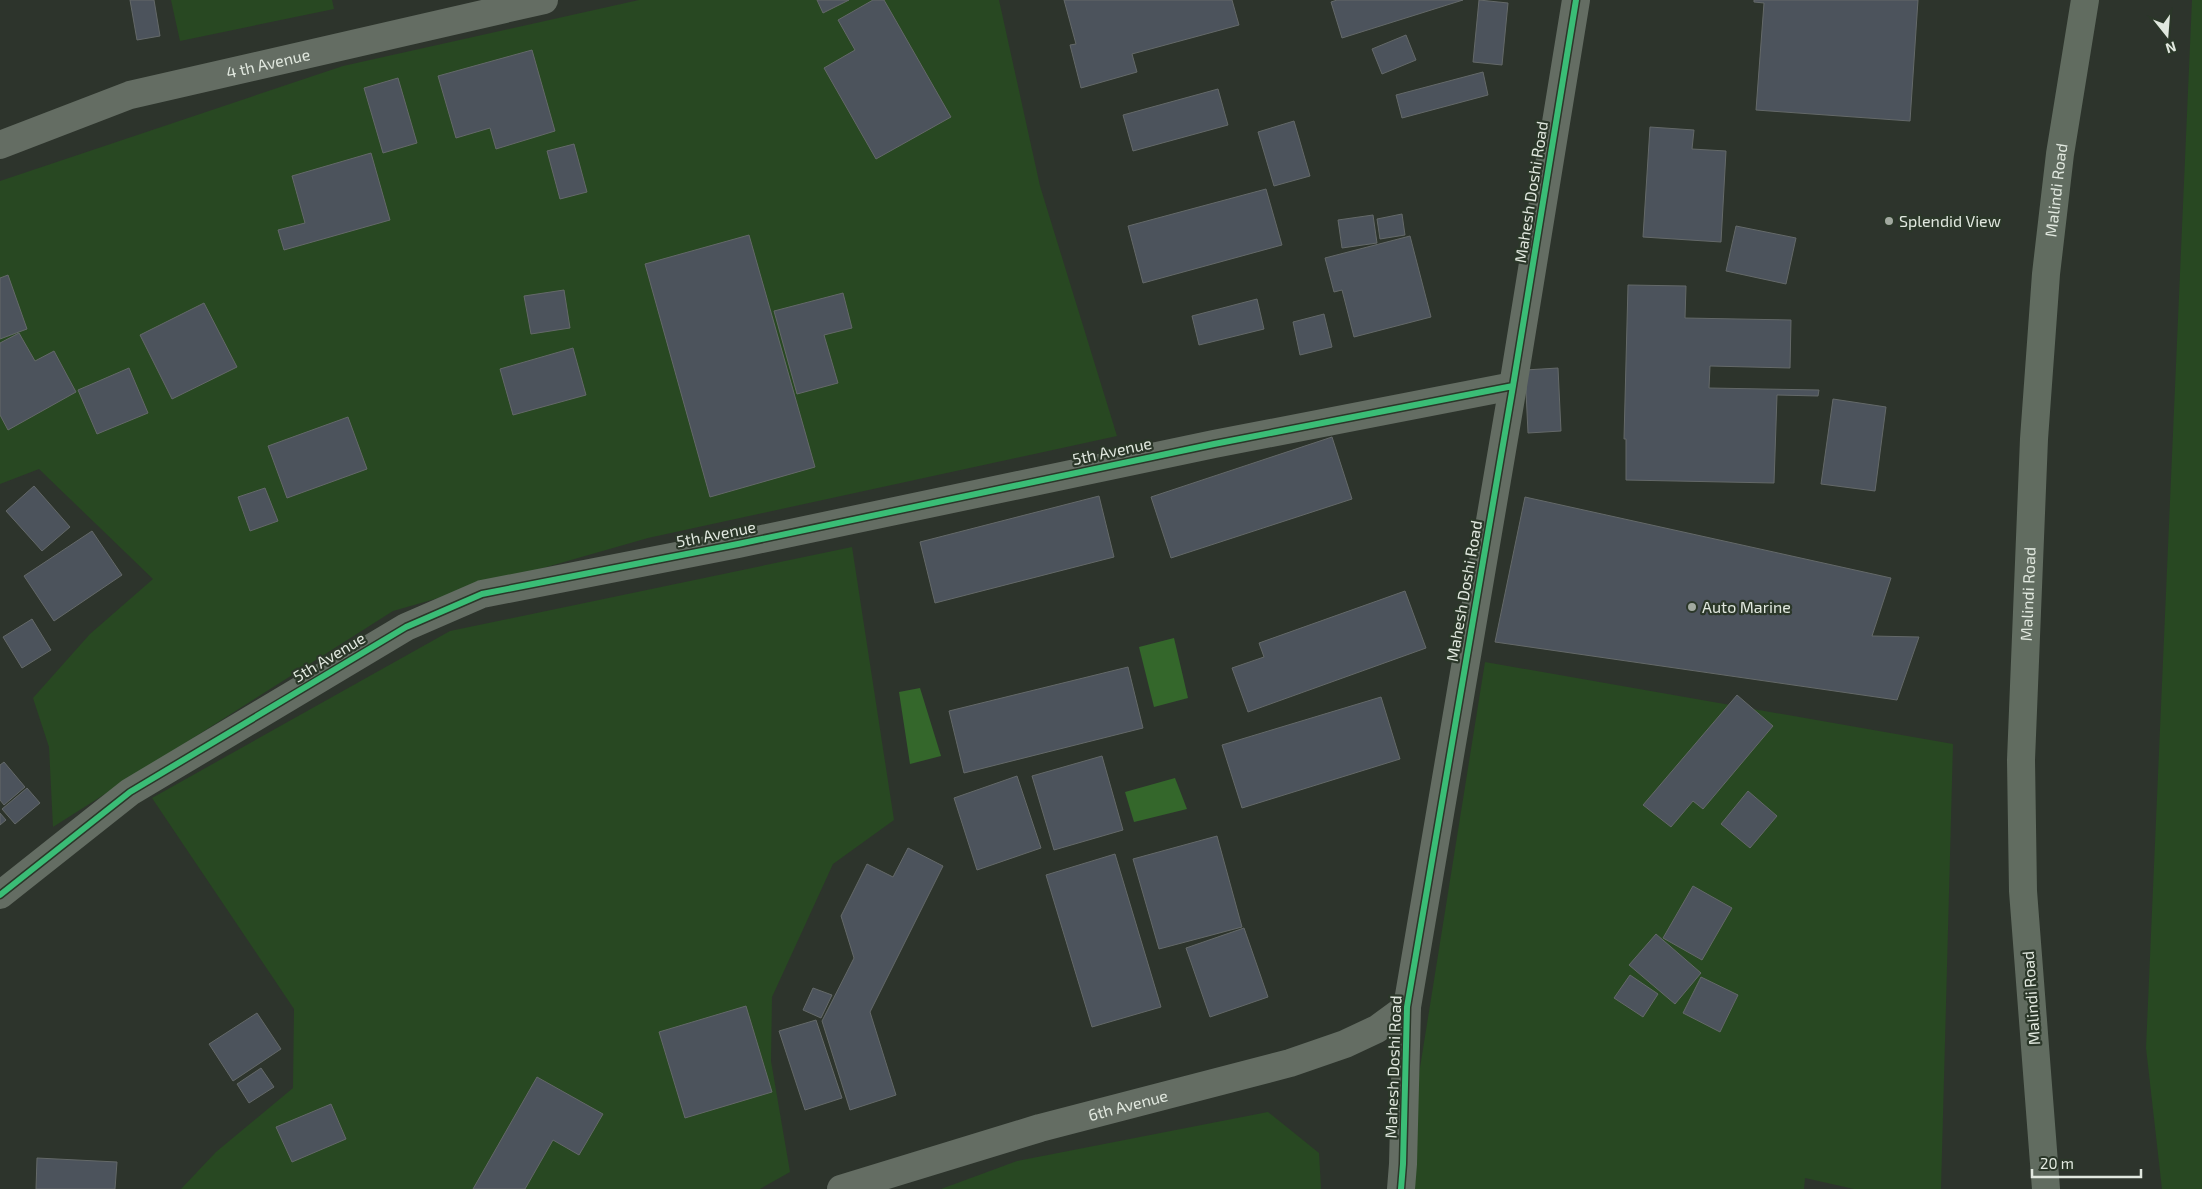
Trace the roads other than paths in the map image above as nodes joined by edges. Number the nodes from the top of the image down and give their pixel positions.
1 (544, 0) edge
2 (1576, 0) edge
3 (2085, 0) edge
4 (0, 145) edge
5 (1514, 386) junction
6 (0, 895) edge
7 (1407, 1007) junction
8 (841, 1189) edge
9 (1401, 1189) edge
10 (2046, 1189) edge

1 - 4 street, 4 th Avenue
2 - 5 street, Mahesh Doshi Road
3 - 10 highway, Malindi Road
5 - 6 street, 5th Avenue
5 - 7 street, Mahesh Doshi Road
7 - 8 street, 6th Avenue
7 - 9 street, Mahesh Doshi Road

